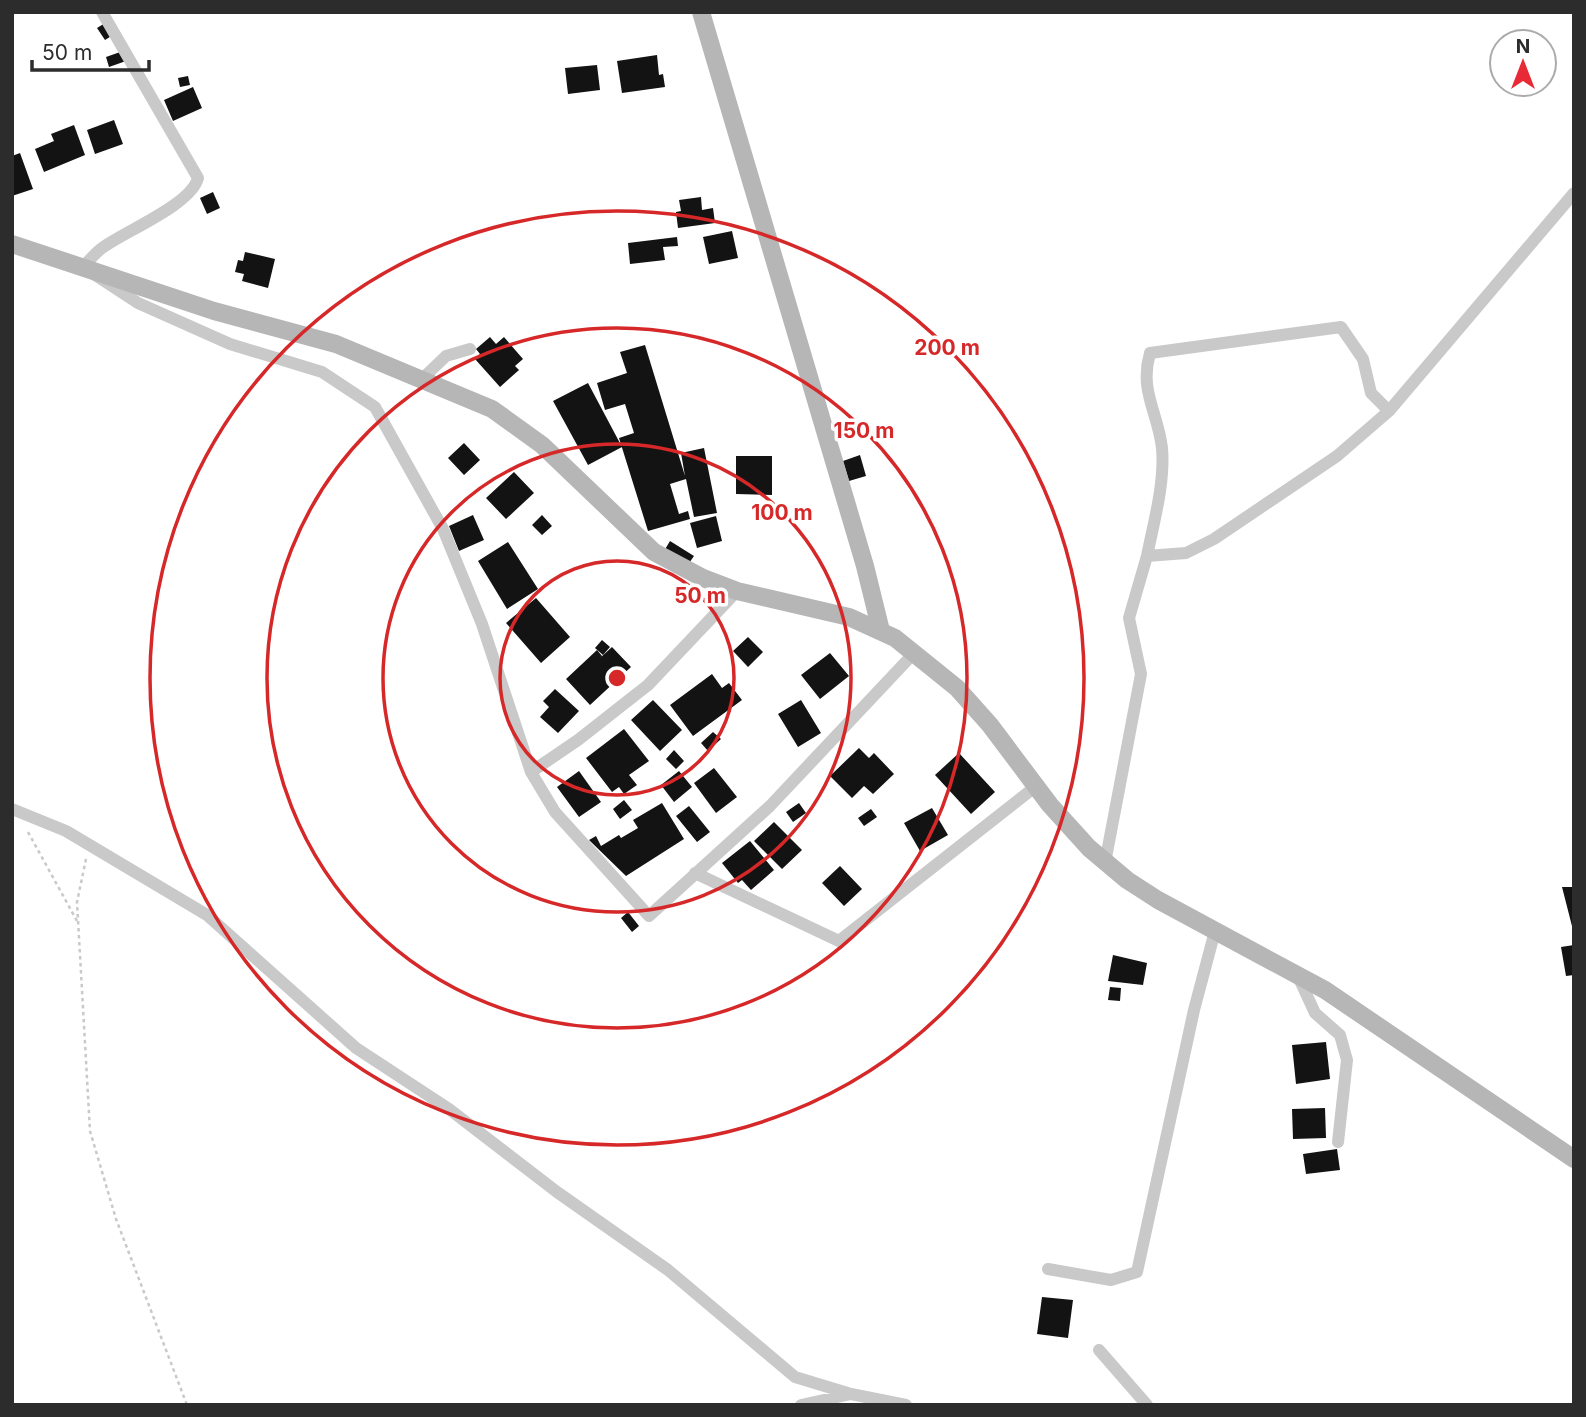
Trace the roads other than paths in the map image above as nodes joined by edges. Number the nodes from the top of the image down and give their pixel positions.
1 (102, 12) edge
2 (701, 12) edge
3 (1574, 193) edge
4 (12, 244) edge
5 (83, 267) junction
6 (470, 349) dead end
7 (421, 380) junction
8 (1389, 411) junction
9 (1147, 556) junction
10 (737, 590) junction
11 (881, 631) junction
12 (915, 652) junction
13 (531, 772) junction
14 (1035, 787) junction
15 (14, 809) edge
16 (1105, 863) junction
17 (695, 873) junction
18 (1215, 930) junction
19 (1295, 972) junction
20 (1338, 1142) dead end
21 (1574, 1159) edge
22 (1048, 1269) dead end
23 (1099, 1350) dead end
24 (851, 1394) junction
25 (801, 1405) edge
26 (906, 1405) edge
27 (1147, 1405) edge

1 - 5 street
2 - 11 street
3 - 8 street
4 - 5 street
5 - 7 street
5 - 13 street
6 - 7 street
7 - 10 street
8 - 9 street
8 - 9 street
9 - 16 street
10 - 11 street
10 - 13 street
11 - 12 street
12 - 14 street
12 - 17 street
13 - 17 street
14 - 16 street
14 - 17 street
15 - 24 street
16 - 18 street
18 - 19 street
18 - 22 street
19 - 20 street
19 - 21 street
23 - 27 street
24 - 25 street
24 - 26 street

